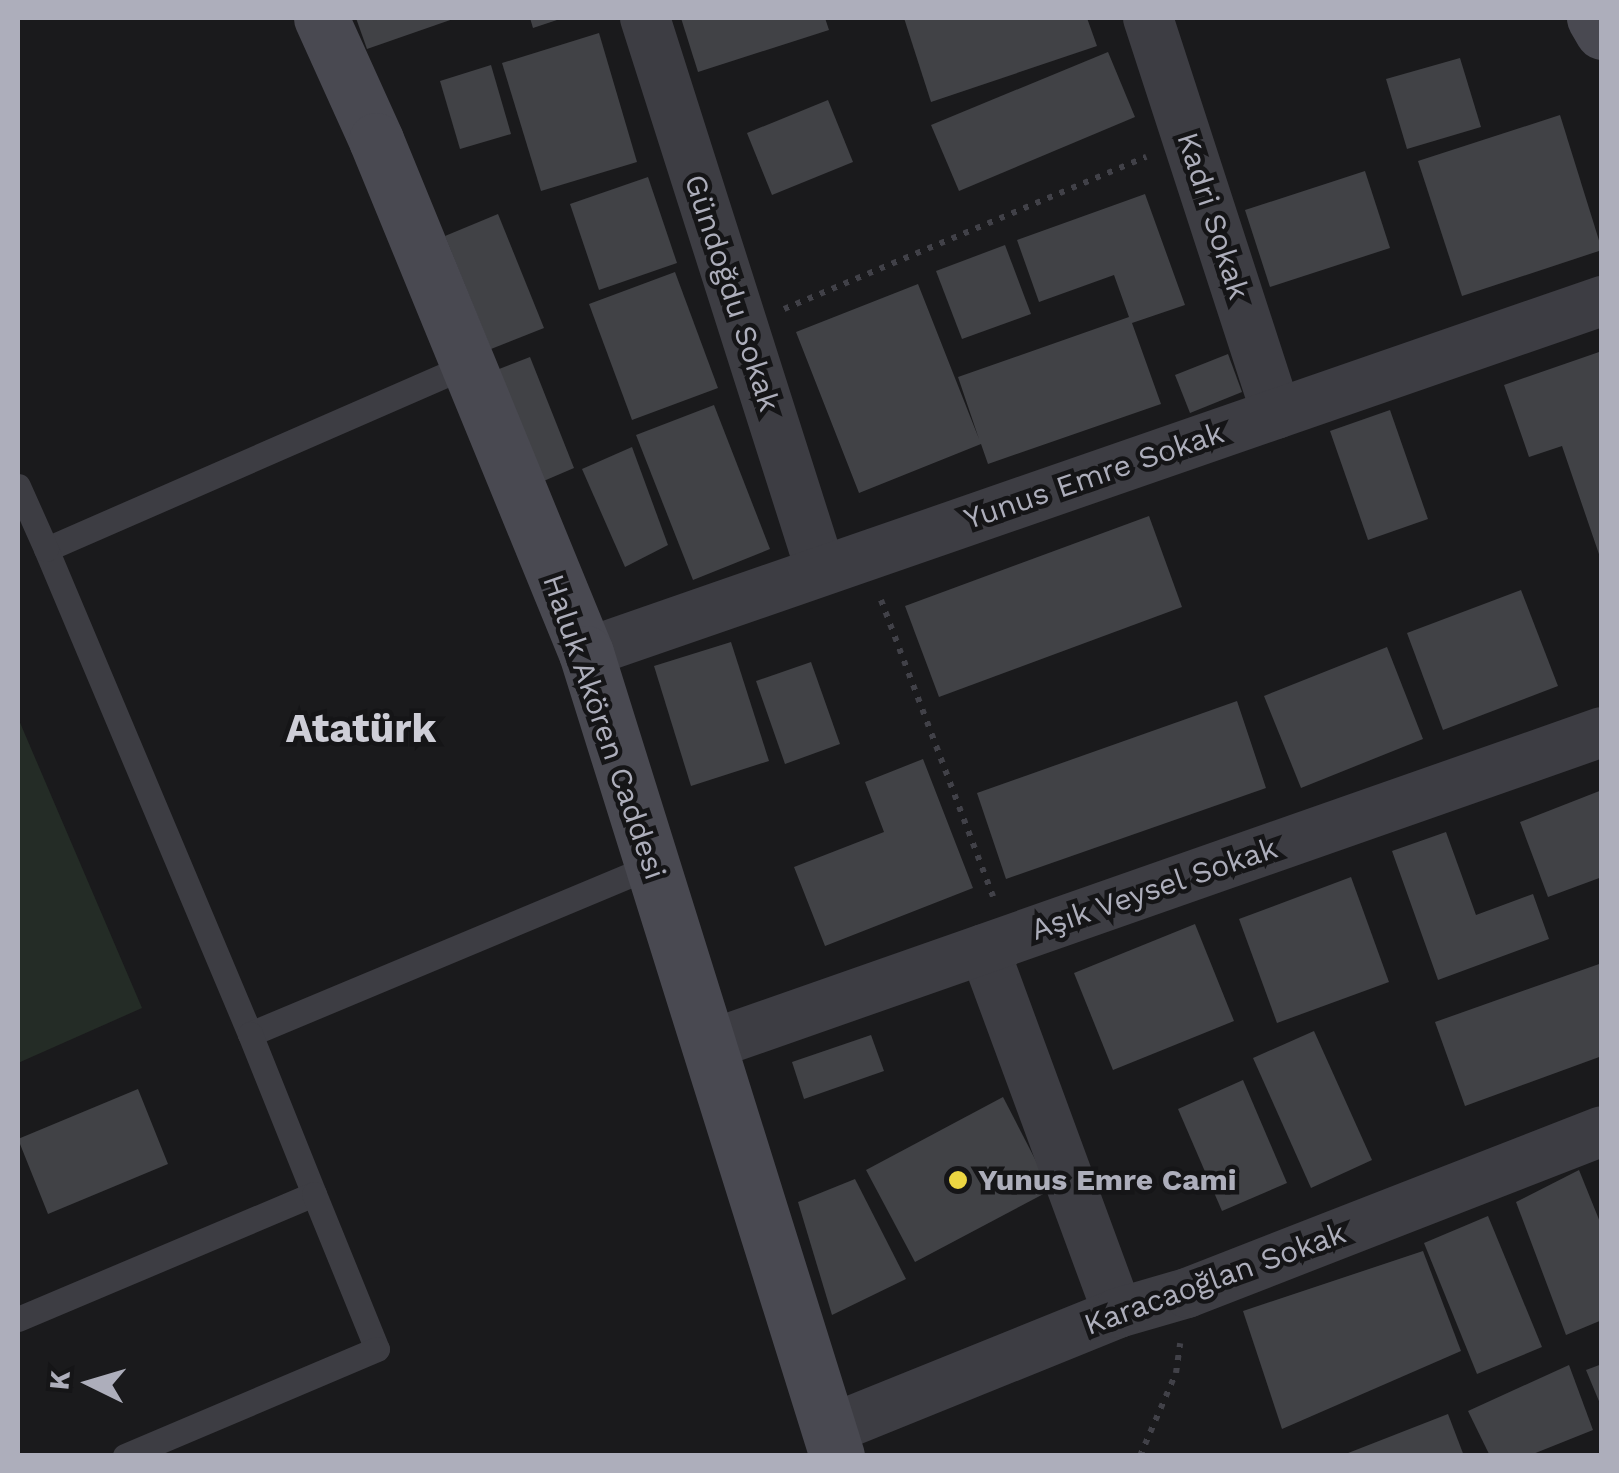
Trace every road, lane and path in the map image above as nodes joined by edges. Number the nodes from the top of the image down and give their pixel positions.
1 (320, 18) edge
2 (645, 18) edge
3 (1148, 18) edge
4 (1594, 18) edge
5 (1602, 32) edge
6 (1188, 140) junction
7 (1602, 300) edge
8 (742, 327) junction
9 (468, 366) junction
10 (1277, 414) junction
11 (18, 486) edge
12 (46, 549) junction
13 (820, 568) junction
14 (586, 653) junction
15 (1602, 732) edge
16 (652, 866) junction
17 (998, 944) junction
18 (250, 1034) junction
19 (707, 1046) junction
20 (1602, 1131) edge
21 (314, 1194) junction
22 (1187, 1292) junction
23 (1118, 1313) junction
24 (18, 1320) edge
25 (833, 1443) edge
26 (125, 1456) edge
27 (1140, 1456) edge

1 - 9 street, Haluk Akören Caddesi
2 - 8 street, Gündoğdu Sokak
3 - 6 street, Kadri Sokak
4 - 5 street
6 - 8 path
6 - 10 street, Kadri Sokak
7 - 10 street, Yunus Emre Sokak
8 - 13 street, Gündoğdu Sokak
9 - 12 lane
9 - 14 street, Haluk Akören Caddesi
10 - 13 street, Yunus Emre Sokak
11 - 12 lane
12 - 18 lane
13 - 14 street, Yunus Emre Sokak
13 - 17 path
14 - 16 street, Haluk Akören Caddesi
15 - 17 street, Aşık Veysel Sokak
16 - 18 lane
16 - 19 street, Haluk Akören Caddesi
17 - 19 street, Aşık Veysel Sokak
17 - 23 street
18 - 21 lane
19 - 25 street, Haluk Akören Caddesi
20 - 22 street, Karacaoğlan Sokak
21 - 24 lane
21 - 26 lane
22 - 23 street, Karacaoğlan Sokak
22 - 27 path
23 - 25 street, Karacaoğlan Sokak

